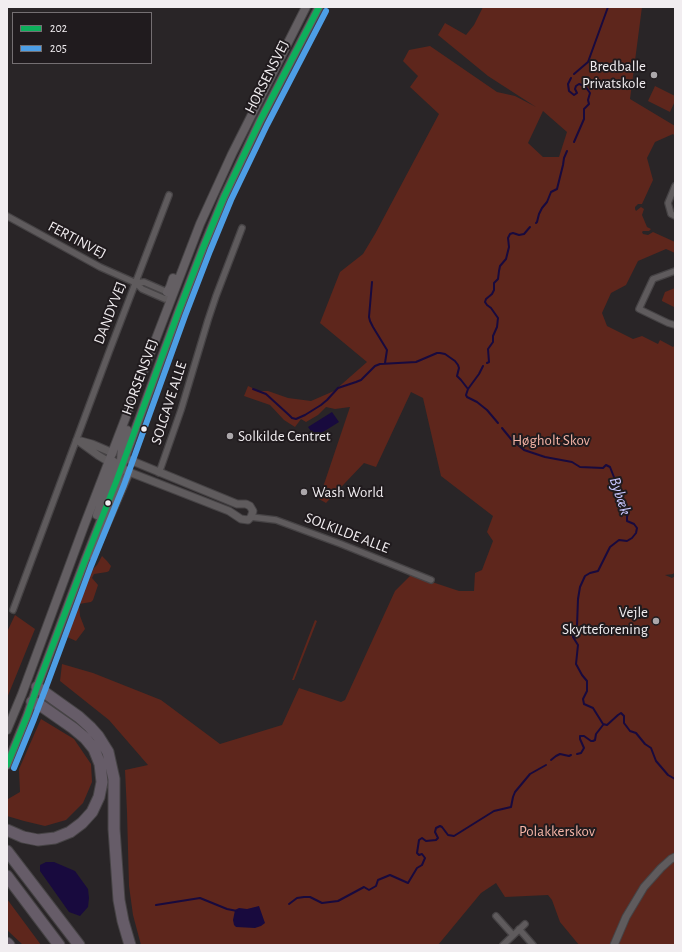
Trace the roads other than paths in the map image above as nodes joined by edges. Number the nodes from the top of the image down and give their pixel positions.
1 (306, 7) edge
2 (319, 7) edge
3 (675, 186) edge
4 (169, 195) dead end
5 (7, 216) edge
6 (675, 216) edge
7 (242, 228) dead end
8 (675, 271) edge
9 (136, 283) junction
10 (169, 295) junction
11 (183, 301) junction
12 (675, 325) edge
13 (153, 379) junction
14 (77, 440) junction
15 (119, 456) junction
16 (119, 467) junction
17 (159, 473) junction
18 (252, 514) junction
19 (84, 563) junction
20 (431, 580) dead end
21 (12, 610) dead end
22 (49, 622) junction
23 (33, 688) junction
24 (22, 694) junction
25 (32, 702) junction
26 (7, 730) edge
27 (7, 765) edge
28 (7, 830) edge
29 (7, 851) edge
30 (675, 857) edge
31 (7, 876) edge
32 (496, 916) dead end
33 (525, 924) dead end
34 (520, 929) junction
35 (513, 935) junction
36 (59, 945) edge
37 (79, 945) edge
38 (130, 945) edge
39 (503, 945) edge
40 (533, 945) edge
41 (614, 945) edge

1 - 10 main road, HORSENSVEJ
2 - 11 main road, HORSENSVEJ
3 - 6 street
4 - 9 street, DANDYVEJ
5 - 9 street, FERTINVEJ
7 - 17 street, SOLGAVE ALLE
8 - 12 street
9 - 10 street, FERTINVEJ
9 - 14 street, DANDYVEJ
10 - 11 main road
10 - 13 main road
10 - 15 main road, HORSENSVEJ
11 - 13 main road, HORSENSVEJ
13 - 15 main road, HORSENSVEJ
14 - 15 street
14 - 16 street
14 - 21 street, DANDYVEJ
15 - 16 main road, HORSENSVEJ
15 - 16 main road, HORSENSVEJ
15 - 17 street, SOLKILDE ALLE
16 - 18 street, SOLKILDE ALLE
16 - 19 main road, HORSENSVEJ
16 - 19 main road
16 - 22 main road, HORSENSVEJ
17 - 18 street, SOLKILDE ALLE
18 - 20 street, SOLKILDE ALLE
19 - 23 main road, HORSENSVEJ
22 - 23 main road
22 - 24 main road, HORSENSVEJ
23 - 24 main road
23 - 25 main road, HORSENSVEJ
23 - 38 highway
24 - 26 main road, HORSENSVEJ
25 - 27 main road, HORSENSVEJ
25 - 28 highway
29 - 37 highway
30 - 41 street
31 - 36 highway
32 - 35 street
33 - 34 street
34 - 35 street
34 - 40 street
35 - 39 street

